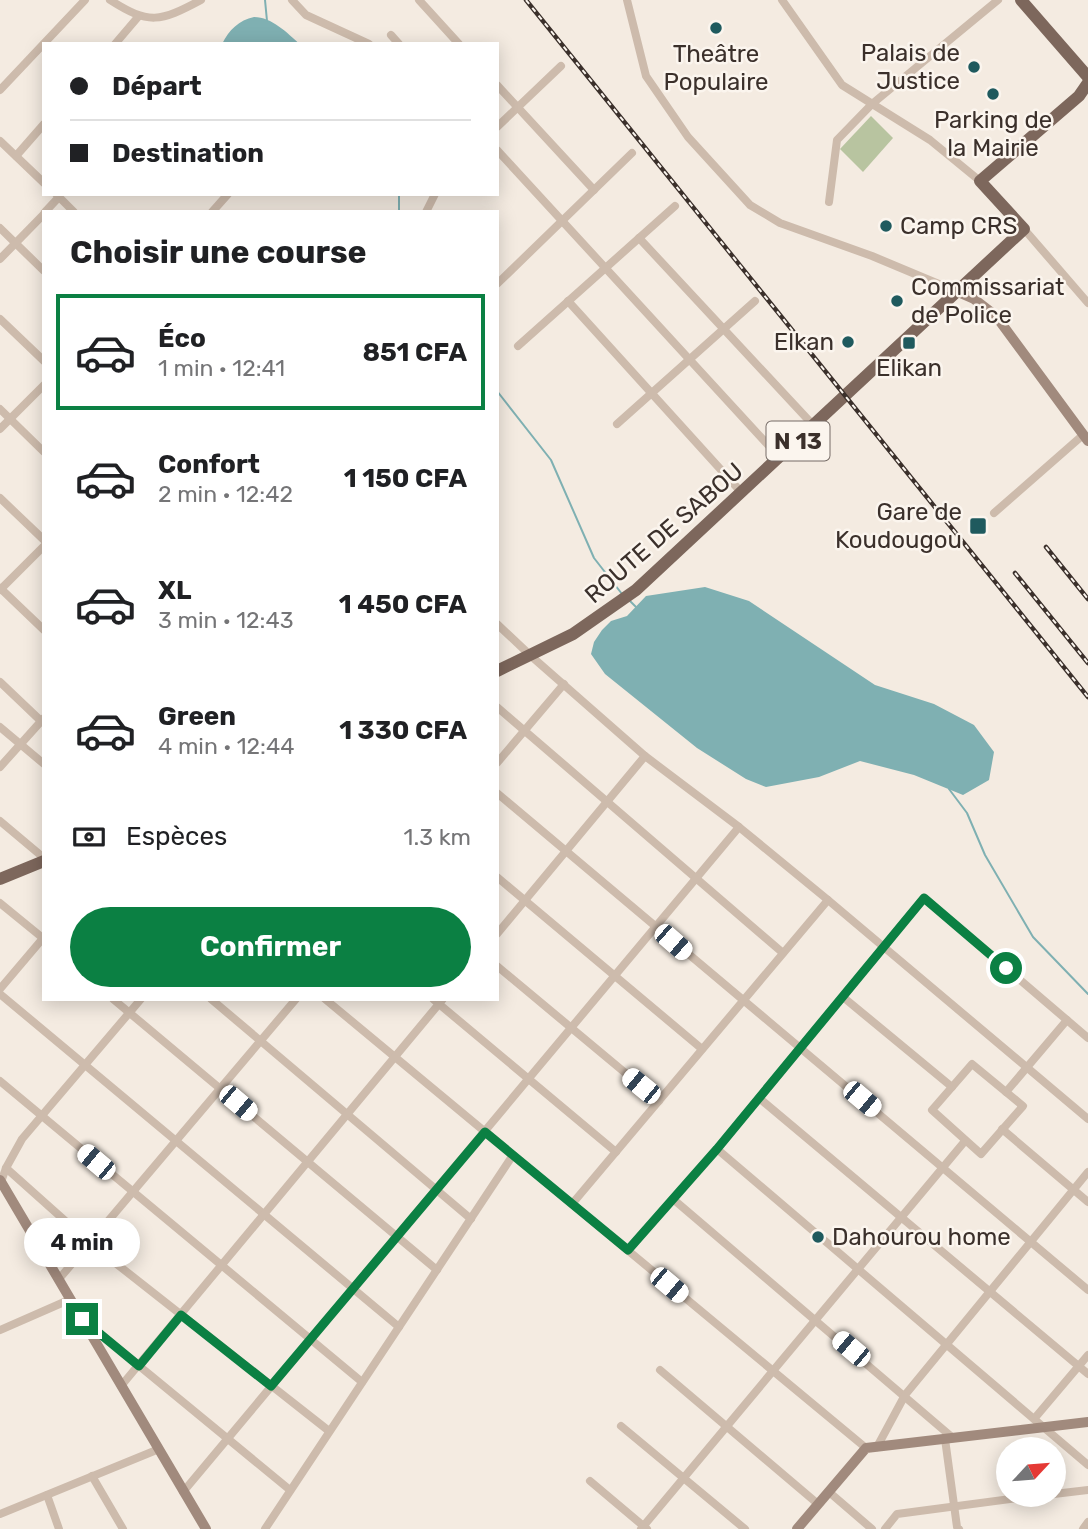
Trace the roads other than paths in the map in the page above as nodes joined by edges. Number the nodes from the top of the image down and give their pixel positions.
1 (85, 0) edge
2 (110, 0) edge
3 (201, 0) edge
4 (292, 0) edge
5 (419, 0) edge
6 (627, 0) edge
7 (782, 0) edge
8 (998, 0) edge
9 (1021, 0) edge
10 (138, 17) junction
11 (391, 35) dead end
12 (45, 42) edge
13 (117, 42) edge
14 (365, 42) edge
15 (397, 42) edge
16 (457, 42) edge
17 (42, 46) edge
18 (561, 66) dead end
19 (1088, 77) edge
20 (1088, 83) edge
21 (499, 87) edge
22 (0, 90) edge
23 (1084, 95) edge
24 (872, 104) junction
25 (517, 108) junction
26 (499, 125) edge
27 (42, 126) edge
28 (0, 141) edge
29 (499, 152) edge
30 (632, 153) dead end
31 (16, 156) junction
32 (42, 181) edge
33 (980, 181) junction
34 (594, 190) junction
35 (57, 196) edge
36 (226, 196) edge
37 (829, 202) dead end
38 (675, 206) dead end
39 (73, 210) edge
40 (214, 210) edge
41 (42, 216) edge
42 (562, 221) junction
43 (0, 228) edge
44 (1024, 229) junction
45 (639, 238) junction
46 (15, 243) junction
47 (0, 259) edge
48 (605, 268) junction
49 (42, 269) edge
50 (499, 282) edge
51 (958, 292) junction
52 (568, 301) junction
53 (755, 301) dead end
54 (1088, 303) edge
55 (0, 319) edge
56 (724, 329) junction
57 (518, 346) dead end
58 (42, 359) edge
59 (690, 360) junction
60 (42, 387) edge
61 (652, 394) junction
62 (0, 409) edge
63 (10, 419) junction
64 (617, 424) dead end
65 (814, 426) junction
66 (0, 429) edge
67 (1086, 435) edge
68 (42, 450) edge
69 (780, 458) junction
70 (742, 494) junction
71 (0, 498) edge
72 (994, 513) dead end
73 (42, 538) edge
74 (42, 548) edge
75 (0, 589) edge
76 (499, 626) edge
77 (42, 628) edge
78 (531, 656) junction
79 (499, 670) edge
80 (0, 682) edge
81 (564, 684) junction
82 (499, 709) edge
83 (42, 720) edge
84 (0, 727) edge
85 (524, 730) junction
86 (20, 744) junction
87 (645, 756) junction
88 (499, 761) edge
89 (42, 762) edge
90 (0, 767) edge
91 (499, 795) edge
92 (607, 802) junction
93 (0, 821) edge
94 (739, 827) junction
95 (566, 851) junction
96 (42, 858) edge
97 (42, 861) edge
98 (697, 878) junction
99 (0, 879) edge
100 (499, 879) edge
101 (828, 900) junction
102 (525, 901) junction
103 (0, 902) edge
104 (656, 927) junction
105 (499, 932) edge
106 (42, 937) edge
107 (42, 939) edge
108 (882, 948) junction
109 (783, 953) junction
110 (499, 968) edge
111 (614, 977) junction
112 (0, 992) edge
113 (843, 997) junction
114 (115, 1001) edge
115 (139, 1001) edge
116 (213, 1001) edge
117 (294, 1001) edge
118 (327, 1001) edge
119 (438, 1001) edge
120 (743, 1001) junction
121 (130, 1013) junction
122 (1067, 1020) junction
123 (571, 1028) junction
124 (1088, 1038) edge
125 (261, 1041) junction
126 (801, 1048) junction
127 (702, 1049) junction
128 (395, 1057) junction
129 (85, 1065) junction
130 (1027, 1068) junction
131 (528, 1080) junction
132 (0, 1081) edge
133 (952, 1087) junction
134 (221, 1088) junction
135 (1006, 1092) junction
136 (759, 1098) junction
137 (659, 1101) junction
138 (347, 1114) junction
139 (42, 1116) junction
140 (1088, 1119) edge
141 (1002, 1129) junction
142 (485, 1132) junction
143 (176, 1141) junction
144 (965, 1141) junction
145 (717, 1149) junction
146 (616, 1152) junction
147 (513, 1155) junction
148 (309, 1161) junction
149 (943, 1167) junction
150 (6, 1168) junction
151 (1088, 1172) edge
152 (1, 1181) edge
153 (437, 1189) junction
154 (1073, 1190) junction
155 (132, 1192) junction
156 (673, 1199) junction
157 (1088, 1202) edge
158 (572, 1204) junction
159 (264, 1214) junction
160 (901, 1217) junction
161 (471, 1219) junction
162 (397, 1236) junction
163 (1031, 1242) junction
164 (90, 1243) junction
165 (628, 1250) junction
166 (222, 1265) junction
167 (858, 1268) junction
168 (438, 1270) junction
169 (59, 1279) junction
170 (353, 1289) junction
171 (1088, 1290) edge
172 (990, 1292) junction
173 (71, 1299) junction
174 (181, 1315) junction
175 (82, 1319) junction
176 (815, 1319) junction
177 (399, 1327) junction
178 (0, 1330) edge
179 (312, 1339) junction
180 (947, 1344) junction
181 (1088, 1355) edge
182 (139, 1366) junction
183 (1079, 1366) junction
184 (660, 1370) dead end
185 (772, 1370) junction
186 (1088, 1374) edge
187 (362, 1382) junction
188 (121, 1386) junction
189 (271, 1386) junction
190 (905, 1395) junction
191 (1034, 1419) junction
192 (1088, 1422) edge
193 (621, 1426) dead end
194 (726, 1426) junction
195 (1044, 1427) junction
196 (329, 1431) junction
197 (228, 1439) junction
198 (949, 1439) junction
199 (872, 1448) junction
200 (159, 1450) junction
201 (1088, 1465) edge
202 (92, 1476) junction
203 (683, 1478) junction
204 (590, 1481) dead end
205 (290, 1490) junction
206 (1088, 1490) edge
207 (183, 1492) junction
208 (829, 1492) junction
209 (1066, 1492) edge
210 (47, 1495) junction
211 (996, 1501) edge
212 (818, 1504) junction
213 (954, 1506) junction
214 (0, 1514) edge
215 (1088, 1522) edge
216 (644, 1528) edge
217 (59, 1529) edge
218 (123, 1529) edge
219 (206, 1529) edge
220 (265, 1529) edge
221 (745, 1529) edge
222 (797, 1529) edge
223 (872, 1529) edge
224 (885, 1529) edge
225 (959, 1529) edge
226 (1083, 1529) edge

1 - 12 street
2 - 10 street
3 - 10 street
4 - 14 street
5 - 16 street
6 - 51 street
7 - 24 street
8 - 24 street
9 - 19 main road
10 - 13 street
11 - 15 street
17 - 22 street
18 - 25 street
20 - 23 main road
21 - 25 street
23 - 33 main road
24 - 33 street
24 - 37 street
25 - 26 street
25 - 34 street
27 - 31 street
28 - 31 street
29 - 42 street
30 - 34 street
31 - 32 street
33 - 44 main road
34 - 42 street
35 - 39 street
36 - 40 street
38 - 45 street
41 - 46 street
42 - 48 street
42 - 50 street
43 - 46 street
44 - 51 main road, ROUTE DE SABOU / N 13
44 - 54 street
45 - 48 street
45 - 56 street
46 - 47 street
46 - 49 street
48 - 52 street
48 - 59 street
51 - 65 main road, ROUTE DE SABOU / N 13
51 - 67 street
52 - 57 street
52 - 61 street
53 - 56 street
55 - 58 street
56 - 59 street
56 - 65 street
59 - 61 street
59 - 69 street
60 - 63 street
61 - 64 street
61 - 70 street
62 - 63 street
63 - 66 street
63 - 68 street
65 - 69 main road, ROUTE DE SABOU / N 13
67 - 72 street
69 - 70 main road, ROUTE DE SABOU / N 13
70 - 78 main road, ROUTE DE SABOU / N 13
71 - 73 street
74 - 75 street
75 - 77 street
76 - 78 street
78 - 79 main road, ROUTE DE SABOU / N 13
78 - 81 street
80 - 83 street
81 - 85 street
81 - 87 street
82 - 85 street
83 - 86 street
84 - 86 street
85 - 88 street
85 - 92 street
86 - 89 street
86 - 90 street
87 - 92 street
87 - 94 street
91 - 95 street
92 - 95 street
92 - 98 street
93 - 96 street
94 - 98 street
94 - 101 street
95 - 102 street
95 - 104 street
97 - 99 main road
98 - 104 street
98 - 109 street
100 - 102 street
101 - 108 street
101 - 109 street
102 - 105 street
102 - 111 street
103 - 106 street
104 - 111 street
104 - 120 street
107 - 112 street
108 - 113 street
108 - 122 street
108 - 130 street
109 - 120 street
110 - 123 street
111 - 123 street
111 - 127 street
112 - 129 street
113 - 126 street
113 - 133 street
114 - 121 street
115 - 121 street
116 - 125 street
117 - 125 street
118 - 128 street
119 - 128 street
119 - 131 street
120 - 126 street
120 - 127 street
121 - 129 street
121 - 134 street
122 - 124 street
122 - 130 street
123 - 131 street
123 - 137 street
125 - 134 street
125 - 138 street
126 - 136 street
126 - 149 street
127 - 137 street
128 - 138 street
128 - 142 street
129 - 139 street
129 - 143 street
130 - 135 street
130 - 140 street
131 - 142 street
131 - 146 street
132 - 139 street
133 - 135 street
133 - 144 street
134 - 143 street
134 - 148 street
135 - 141 street
136 - 145 street
136 - 160 street
137 - 146 street
138 - 148 street
138 - 153 street
139 - 150 street
139 - 155 street
141 - 144 street
141 - 154 street
142 - 147 street
142 - 153 street
143 - 155 street
143 - 159 street
144 - 149 street
145 - 156 street
145 - 167 street
146 - 158 street
147 - 158 street
147 - 161 street
148 - 159 street
148 - 162 street
149 - 160 street
149 - 163 street
150 - 152 street
150 - 164 street
151 - 154 street
152 - 169 street
153 - 161 street
153 - 162 street
154 - 157 street
154 - 163 street
155 - 164 street
155 - 166 street
156 - 165 street
156 - 176 street
158 - 165 street
159 - 166 street
159 - 170 street
160 - 167 street
160 - 172 street
161 - 168 street
162 - 168 street
162 - 170 street
163 - 171 street
163 - 172 street
164 - 169 street
164 - 174 street
165 - 185 street
166 - 174 street
166 - 179 street
167 - 176 street
167 - 180 street
168 - 177 street
169 - 173 street
170 - 177 street
170 - 179 street
172 - 180 street
172 - 183 street
173 - 175 street
173 - 178 street
174 - 182 street
174 - 189 street
175 - 182 street
175 - 188 street
176 - 185 street
176 - 190 street
177 - 187 street
179 - 187 street
179 - 189 street
180 - 190 street
180 - 191 street
181 - 183 street
182 - 188 street
182 - 197 street
183 - 186 street
183 - 191 street
184 - 194 street
185 - 194 street
185 - 199 street
187 - 196 street
188 - 200 street
189 - 196 street
189 - 197 street
190 - 198 street
190 - 199 street
191 - 195 street
192 - 195 street
193 - 203 street
194 - 203 street
194 - 212 street
195 - 198 street
195 - 201 street
196 - 205 street
197 - 205 street
197 - 207 street
198 - 199 street
198 - 213 street
199 - 208 street
200 - 202 street
200 - 207 street
202 - 210 street
202 - 218 street
203 - 216 street
203 - 221 street
204 - 216 street
205 - 220 street
206 - 209 street
207 - 219 street
208 - 212 street
208 - 223 street
210 - 214 street
210 - 217 street
211 - 213 street
212 - 222 street
213 - 224 street
213 - 225 street
215 - 226 street

